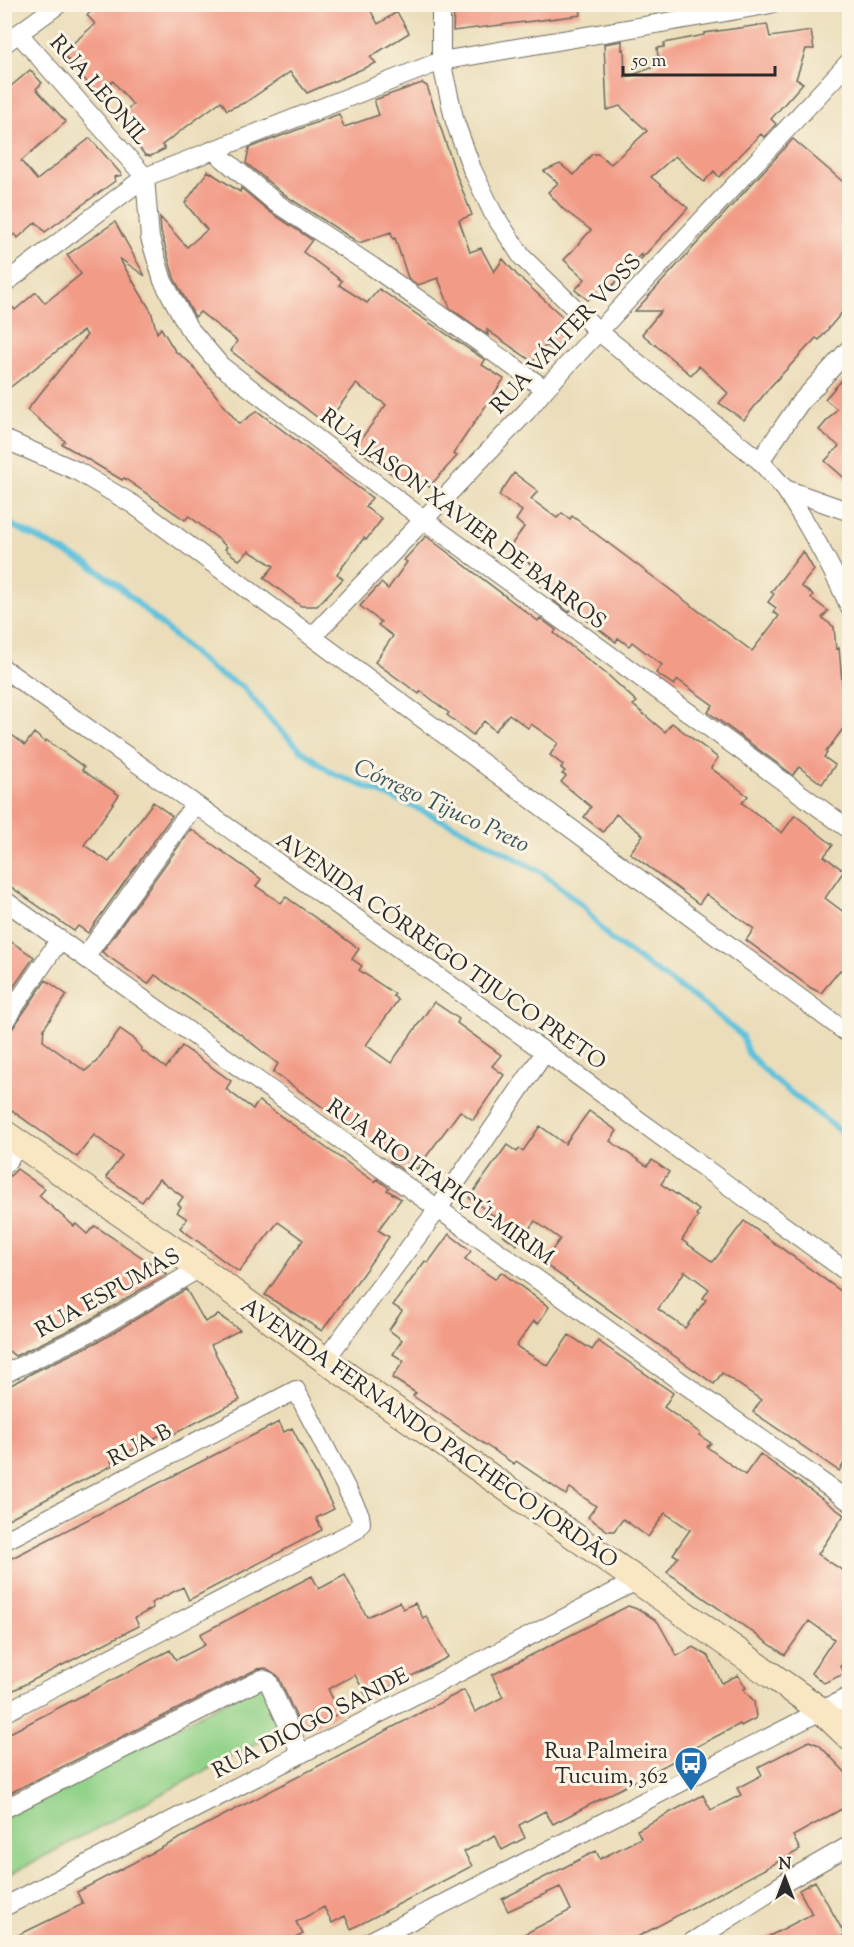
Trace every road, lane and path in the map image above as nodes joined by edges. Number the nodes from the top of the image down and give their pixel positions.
1 (59, 4) edge
2 (441, 4) edge
3 (771, 4) edge
4 (12, 39) edge
5 (441, 61) junction
6 (849, 61) edge
7 (213, 150) junction
8 (145, 177) junction
9 (4, 284) edge
10 (599, 332) junction
11 (849, 348) edge
12 (545, 389) junction
13 (4, 439) edge
14 (760, 462) junction
15 (785, 489) junction
16 (849, 512) edge
17 (423, 519) junction
18 (849, 609) edge
19 (313, 636) junction
20 (4, 669) edge
21 (195, 804) junction
22 (849, 830) edge
23 (4, 900) edge
24 (60, 939) junction
25 (85, 957) junction
26 (4, 1022) edge
27 (849, 1035) edge
28 (545, 1052) junction
29 (13, 1138) edge
30 (4, 1165) edge
31 (438, 1209) junction
32 (200, 1268) junction
33 (849, 1274) edge
34 (326, 1360) junction
35 (4, 1374) edge
36 (849, 1502) edge
37 (4, 1541) edge
38 (638, 1580) junction
39 (849, 1696) edge
40 (822, 1711) junction
41 (4, 1713) edge
42 (849, 1738) edge
43 (301, 1754) junction
44 (4, 1809) edge
45 (849, 1845) edge
46 (4, 1907) edge
47 (373, 1942) edge
48 (692, 1942) edge

1 - 4 street
2 - 5 street
3 - 5 street
4 - 8 street, RUA LEONIL
5 - 7 street
5 - 10 street
6 - 10 street, RUA VÁLTER VOSS
7 - 8 street
7 - 12 street
8 - 9 street
8 - 17 street, RUA JASON XAVIER DE BARROS
10 - 12 street, RUA VÁLTER VOSS
10 - 14 street
11 - 14 street
12 - 17 street, RUA VÁLTER VOSS
13 - 19 street
14 - 15 street
15 - 16 street
15 - 18 street
17 - 19 street, RUA VÁLTER VOSS
17 - 22 street, RUA JASON XAVIER DE BARROS
19 - 27 street
20 - 21 street, AVENIDA CÓRREGO TIJUCO PRETO
21 - 25 street
21 - 28 street, AVENIDA CÓRREGO TIJUCO PRETO
23 - 24 street, RUA RIO ITAPIÇÚ-MIRIM
24 - 25 street, RUA RIO ITAPIÇÚ-MIRIM
24 - 26 street
25 - 31 street, RUA RIO ITAPIÇÚ-MIRIM
28 - 31 street
28 - 33 street, AVENIDA CÓRREGO TIJUCO PRETO
29 - 30 street
29 - 32 street, AVENIDA FERNANDO PACHECO JORDÃO
31 - 34 street
31 - 36 street, RUA RIO ITAPIÇÚ-MIRIM
32 - 34 street, AVENIDA FERNANDO PACHECO JORDÃO
32 - 35 street, RUA ESPUMAS
34 - 38 street, AVENIDA FERNANDO PACHECO JORDÃO
37 - 41 street, RUA B
38 - 40 street, AVENIDA FERNANDO PACHECO JORDÃO
38 - 43 street, RUA DIOGO SANDE
39 - 40 street
40 - 42 street, AVENIDA FERNANDO PACHECO JORDÃO
40 - 47 street
43 - 44 street
43 - 46 street, RUA DIOGO SANDE
45 - 48 street

